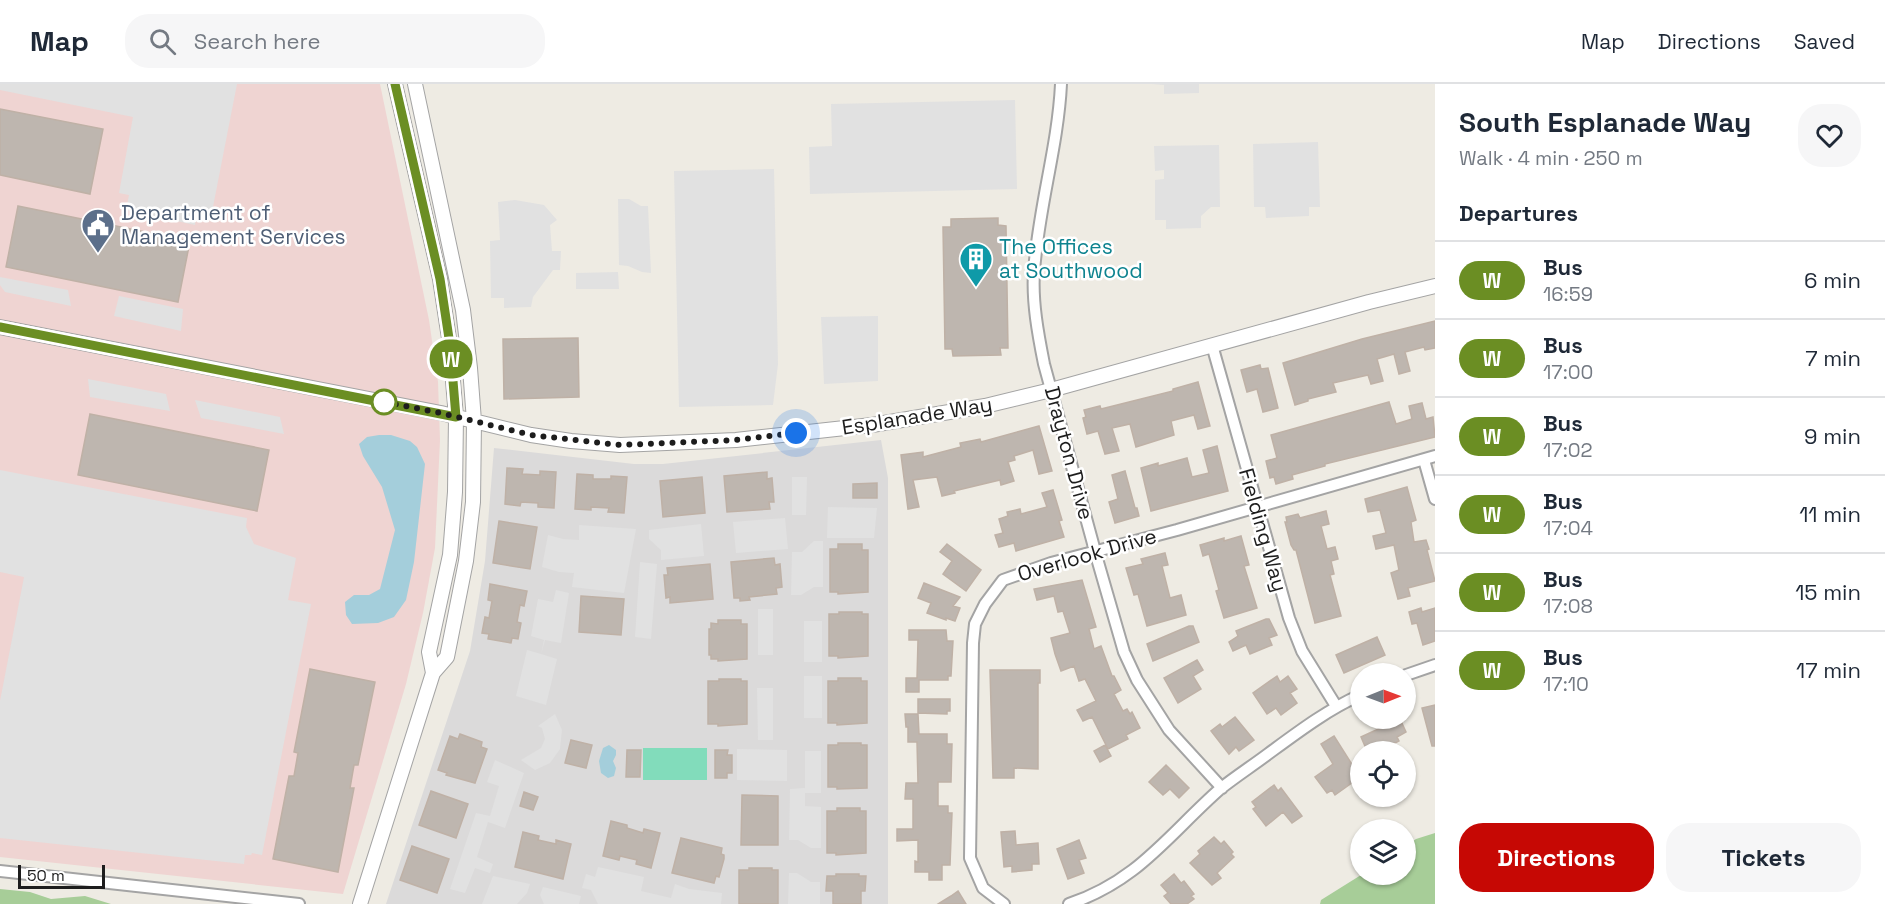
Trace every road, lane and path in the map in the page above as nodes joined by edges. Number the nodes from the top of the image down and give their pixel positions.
1 (395, 84) edge
2 (415, 84) edge
3 (1060, 84) edge
4 (1435, 286) edge
5 (0, 327) edge
6 (1212, 345) junction
7 (1051, 390) junction
8 (456, 417) junction
9 (474, 421) junction
10 (1430, 458) edge
11 (1435, 499) edge
12 (1256, 507) junction
13 (1095, 552) junction
14 (1435, 665) edge
15 (1416, 672) edge
16 (433, 673) junction
17 (1350, 700) edge
18 (1336, 706) junction
19 (1222, 788) junction
20 (0, 871) edge
21 (299, 904) edge
22 (360, 904) edge
23 (1004, 904) edge
24 (1069, 904) edge

1 - 8 street
2 - 9 street
3 - 7 street, Drayton Drive
4 - 6 street, Esplanade Way
5 - 8 street, Esplanade Way
6 - 7 street, Esplanade Way
6 - 12 street, Fielding Way
7 - 9 street, Esplanade Way
7 - 13 street, Drayton Drive
8 - 9 street, Esplanade Way
8 - 16 street
9 - 16 street
10 - 11 street
10 - 12 street, Overlook Drive
12 - 13 street, Overlook Drive
12 - 18 street, Fielding Way
13 - 19 street, Drayton Drive
13 - 23 street, Overlook Drive
14 - 15 street
16 - 22 street
17 - 18 street
18 - 19 street
19 - 24 street
20 - 21 street

